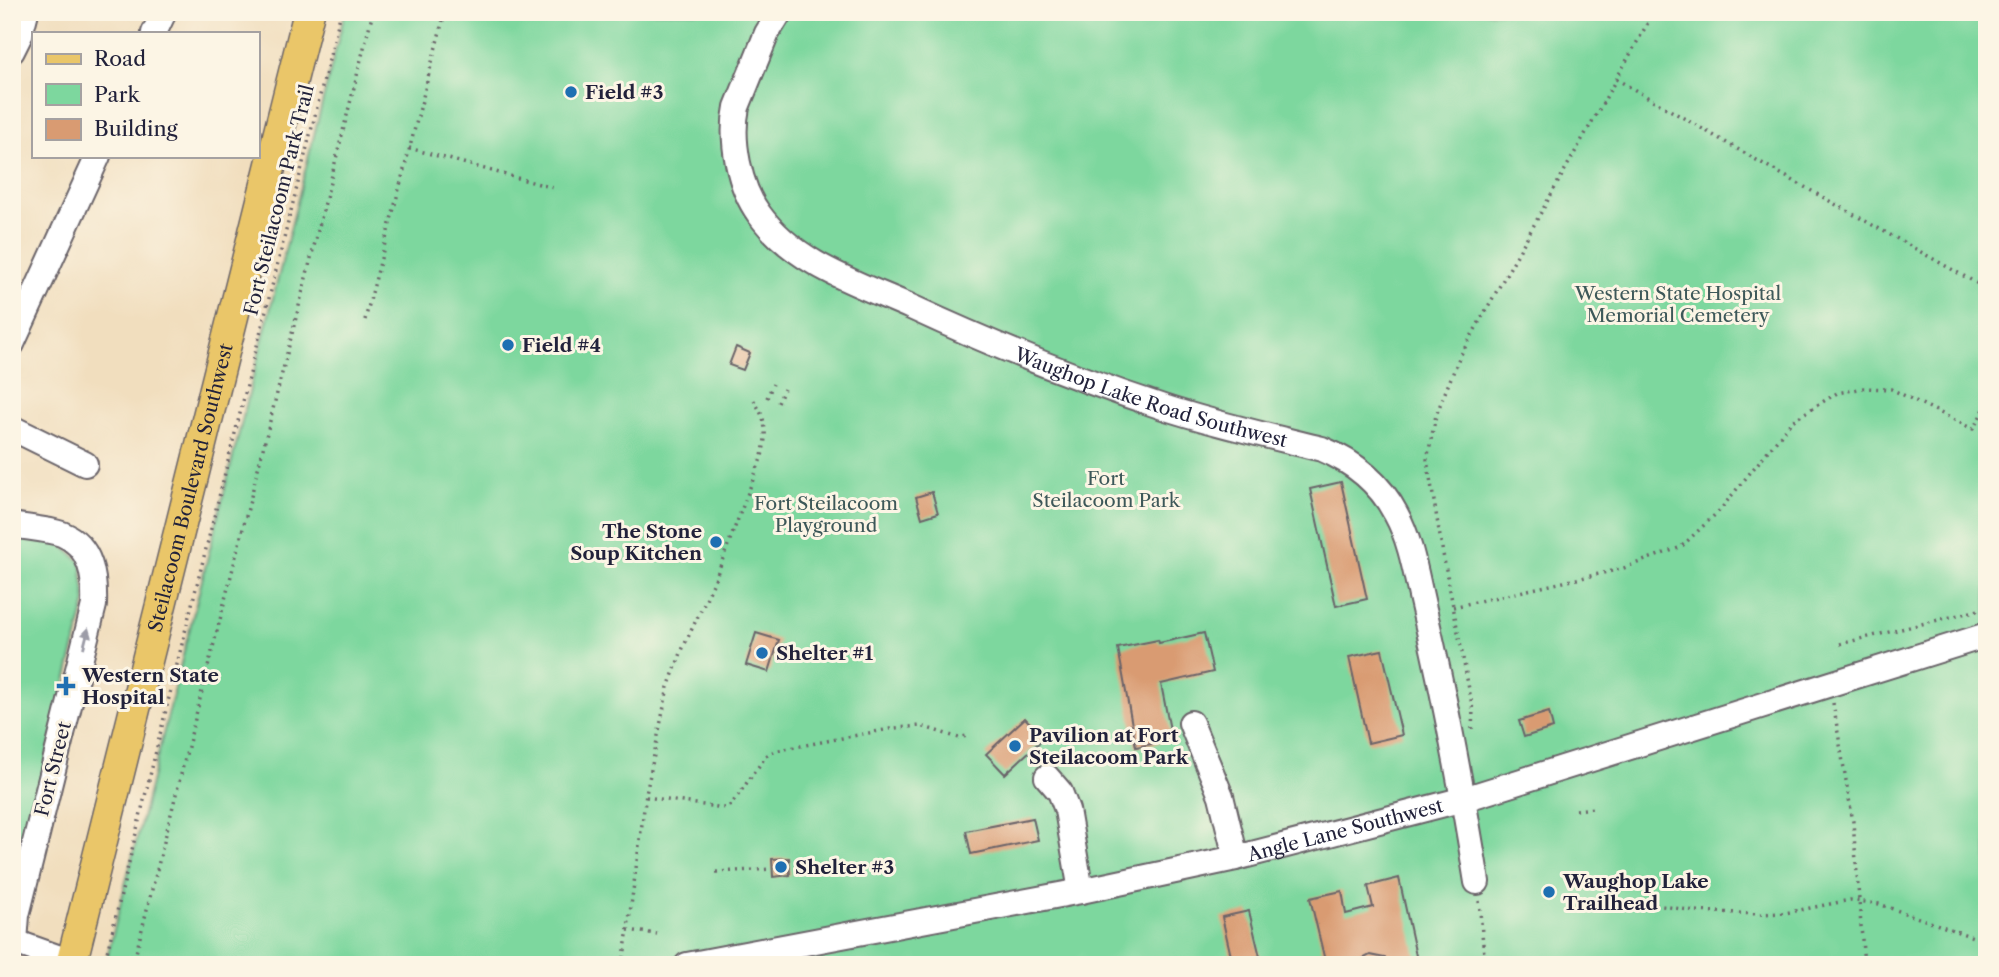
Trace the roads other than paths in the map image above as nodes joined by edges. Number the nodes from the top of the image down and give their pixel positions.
1 (26, 12) edge
2 (164, 12) edge
3 (309, 12) edge
4 (780, 12) edge
5 (154, 32) edge
6 (12, 51) edge
7 (97, 158) edge
8 (12, 344) edge
9 (12, 428) edge
10 (85, 464) dead end
11 (12, 525) edge
12 (1987, 635) edge
13 (1191, 723) dead end
14 (1046, 777) dead end
15 (1464, 799) junction
16 (1236, 858) junction
17 (1477, 882) road end
18 (1081, 891) junction
19 (13, 943) edge
20 (71, 963) edge
21 (687, 965) edge

1 - 6 street
2 - 5 street
3 - 20 main road, Steilacoom Boulevard Southwest
4 - 15 street, Waughop Lake Road Southwest
7 - 8 street
9 - 10 street
19 -> 11 street, Fort Street
12 - 15 street, Angle Lane Southwest
13 - 16 street
14 - 18 street
15 - 16 street, Angle Lane Southwest
15 - 17 street, Waughop Lake Road Southwest
16 - 18 street, Angle Lane Southwest
18 - 21 street, Angle Lane Southwest
19 - 20 street

